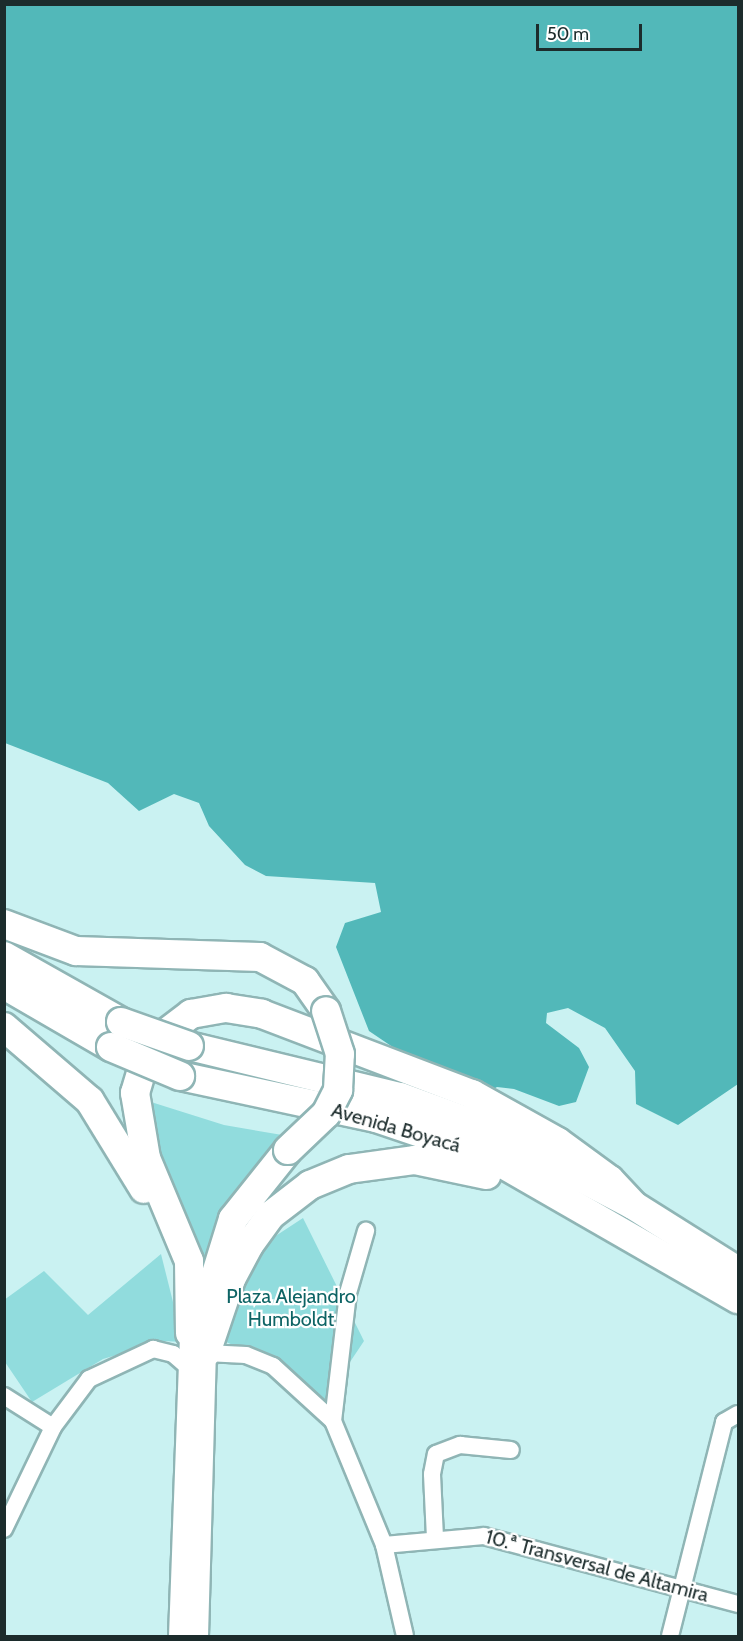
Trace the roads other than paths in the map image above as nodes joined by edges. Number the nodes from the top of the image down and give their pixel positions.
1 (4, 924) edge
2 (4, 956) edge
3 (4, 985) edge
4 (4, 1027) edge
5 (116, 1035) junction
6 (557, 1195) junction
7 (633, 1205) junction
8 (366, 1231) dead end
9 (738, 1271) edge
10 (738, 1299) edge
11 (194, 1351) junction
12 (4, 1395) edge
13 (738, 1414) edge
14 (333, 1421) junction
15 (53, 1427) junction
16 (511, 1450) dead end
17 (4, 1529) edge
18 (435, 1538) junction
19 (384, 1545) junction
20 (680, 1588) junction
21 (738, 1604) edge
22 (179, 1636) edge
23 (198, 1636) edge
24 (405, 1636) edge
25 (670, 1636) edge

1 - 11 highway, bridge
2 - 5 highway, Avenida Boyacá
3 - 5 highway, Avenida Boyacá
4 - 11 highway
5 - 6 highway, Avenida Boyacá, bridge
5 - 7 highway, Avenida Boyacá, bridge
6 - 10 highway, Avenida Boyacá
6 - 11 highway
7 - 9 highway, Avenida Boyacá
7 - 11 highway
8 - 14 street
11 - 14 street
11 - 15 street
11 - 22 street
11 - 23 street
12 - 15 street
13 - 20 street
14 - 19 street
15 - 17 street
16 - 18 street
18 - 19 street, 10.ª Transversal de Altamira
18 - 20 street, 10.ª Transversal de Altamira
19 - 24 street
20 - 21 street, 10.ª Transversal de Altamira
20 - 25 street

